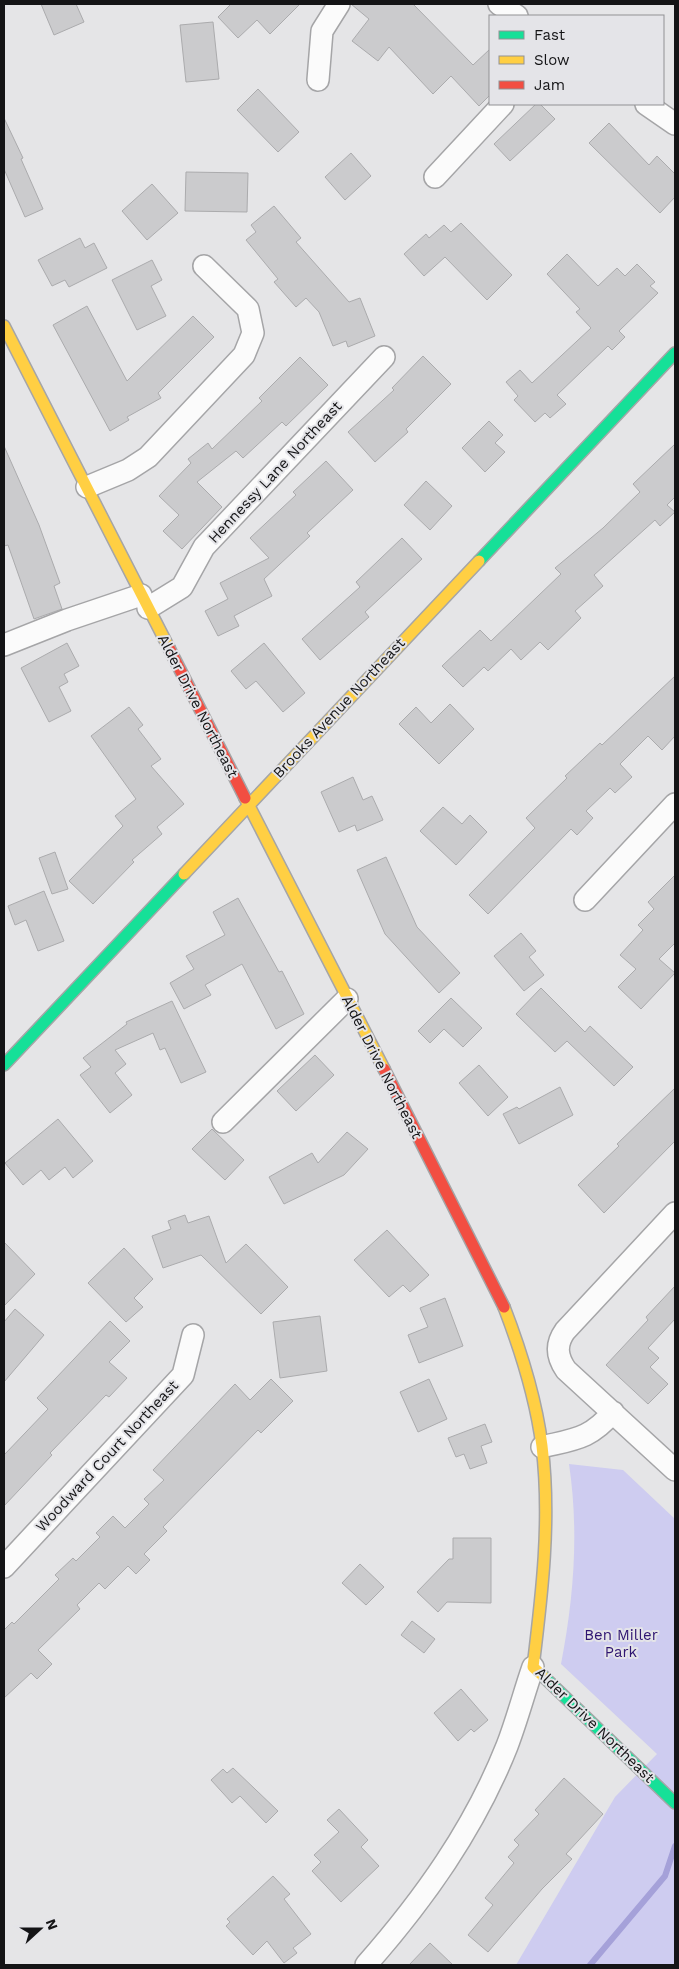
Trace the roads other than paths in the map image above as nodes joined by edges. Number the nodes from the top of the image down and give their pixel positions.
1 (339, 4) edge
2 (499, 4) edge
3 (516, 15) edge
4 (318, 80) dead end
5 (501, 105) edge
6 (647, 105) edge
7 (675, 124) edge
8 (435, 177) dead end
9 (204, 266) dead end
10 (4, 326) edge
11 (675, 353) edge
12 (384, 357) dead end
13 (87, 487) junction
14 (145, 602) junction
15 (4, 644) edge
16 (248, 804) junction
17 (675, 804) edge
18 (585, 900) dead end
19 (347, 998) junction
20 (4, 1065) edge
21 (223, 1122) dead end
22 (675, 1213) edge
23 (193, 1335) dead end
24 (613, 1412) junction
25 (542, 1447) junction
26 (675, 1470) edge
27 (4, 1567) edge
28 (533, 1667) junction
29 (675, 1803) edge
30 (366, 1965) edge

1 - 4 street
2 - 3 street
5 - 8 street
6 - 7 street
9 - 13 street
10 - 13 street, Alder Drive Northeast
11 - 16 street, Brooks Avenue Northeast
12 - 14 street, Hennessy Lane Northeast
13 - 14 street, Alder Drive Northeast
14 - 15 street, Hennessy Lane Northeast
14 - 16 street, Alder Drive Northeast
16 - 19 street, Alder Drive Northeast
16 - 20 street, Brooks Avenue Northeast
17 - 18 street
19 - 21 street
19 - 25 street, Alder Drive Northeast
22 - 24 street
23 - 27 street, Woodward Court Northeast
24 - 25 street
24 - 26 street
25 - 28 street, Alder Drive Northeast
28 - 29 street, Alder Drive Northeast
28 - 30 street

